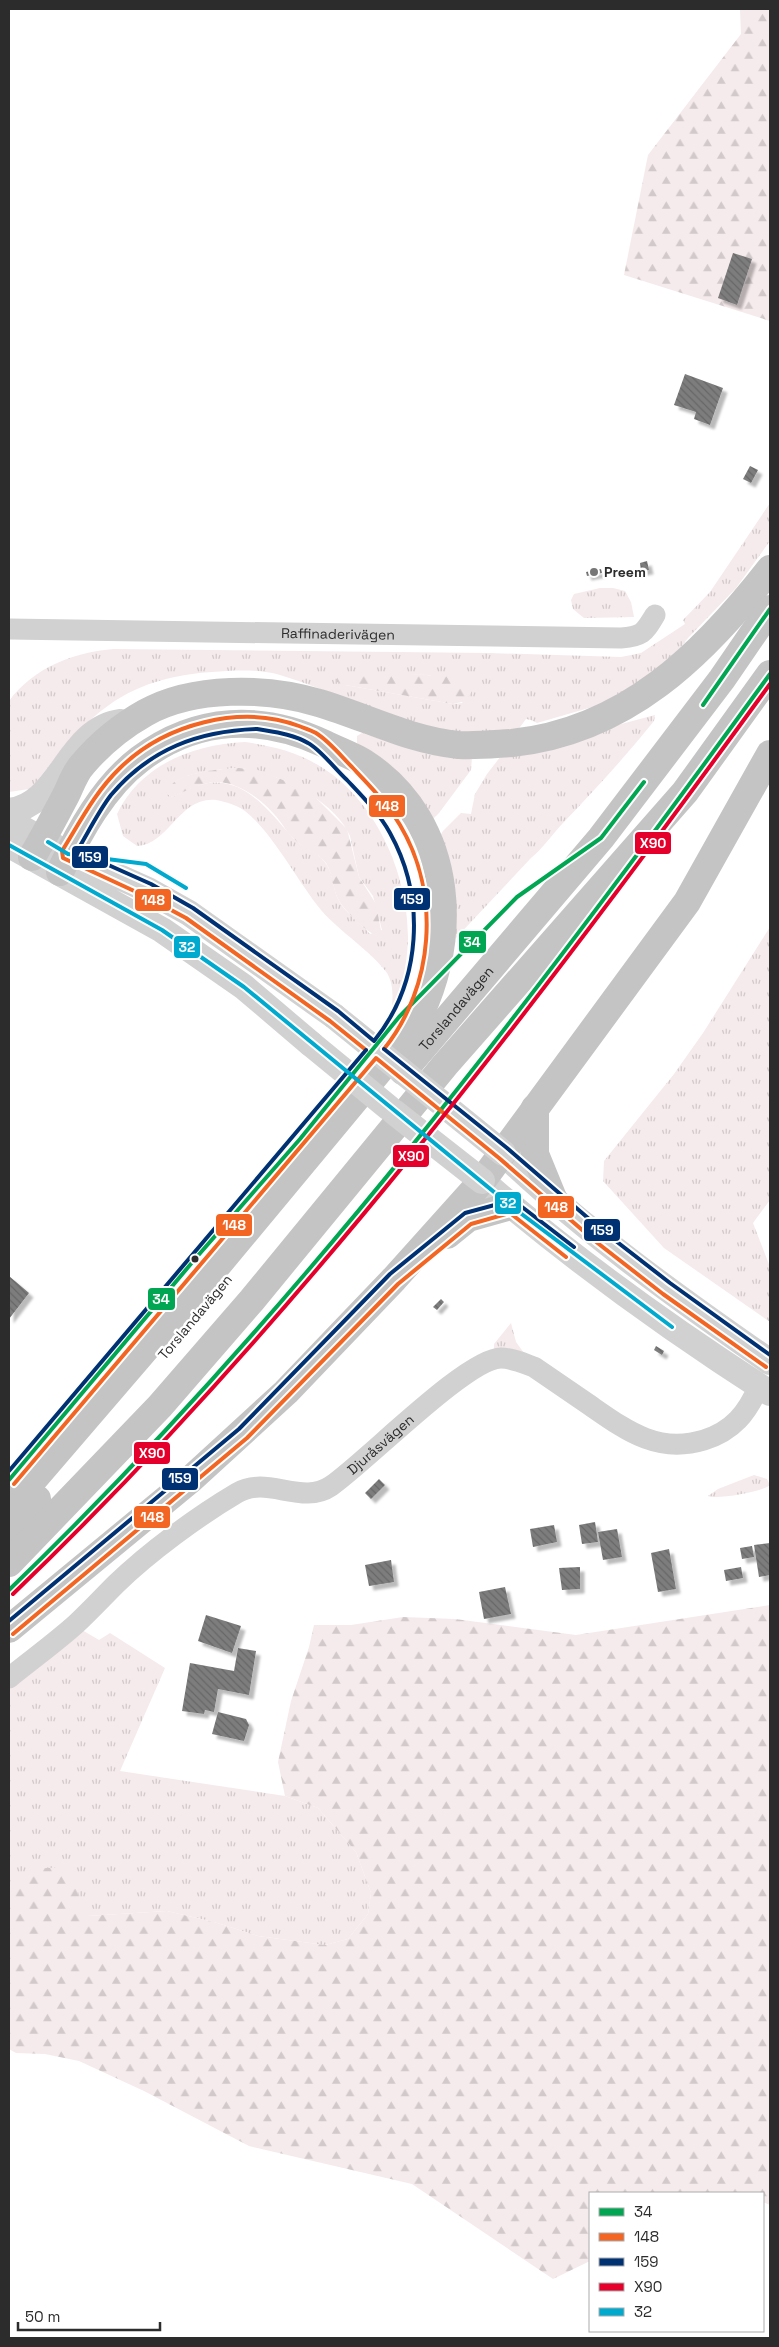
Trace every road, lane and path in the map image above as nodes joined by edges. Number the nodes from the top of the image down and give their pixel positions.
1 (770, 569) edge
2 (770, 609) edge
3 (655, 615) dead end
4 (9, 629) edge
5 (770, 674) edge
6 (134, 720) junction
7 (770, 754) edge
8 (9, 810) edge
9 (9, 821) edge
10 (28, 847) edge
11 (64, 863) junction
12 (535, 1108) junction
13 (503, 1153) junction
14 (482, 1181) junction
15 (553, 1198) junction
16 (511, 1206) junction
17 (394, 1279) junction
18 (770, 1362) edge
19 (765, 1390) edge
20 (9, 1508) edge
21 (9, 1530) edge
22 (9, 1563) edge
23 (9, 1630) edge
24 (9, 1678) edge

1 - 6 main road
2 - 21 main road, Torslandavägen
3 - 4 street, Raffinaderivägen
5 - 22 main road, Torslandavägen
6 - 8 street
6 - 10 main road
7 - 12 main road
9 - 10 street
10 - 11 street
11 - 13 street, bridge
11 - 14 street, bridge
11 - 20 main road
12 - 13 main road
12 - 15 main road
13 - 14 main road
13 - 15 street
14 - 16 street
14 - 17 main road
15 - 18 street
16 - 17 main road
16 - 19 street
17 - 23 main road
19 - 24 street, Djuråsvägen

